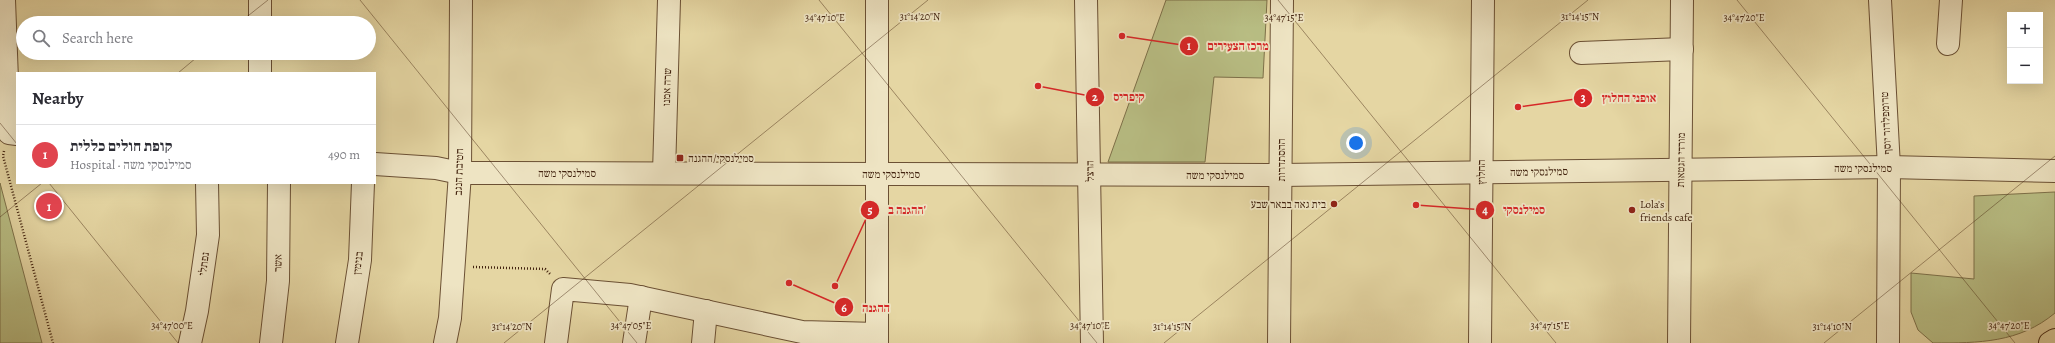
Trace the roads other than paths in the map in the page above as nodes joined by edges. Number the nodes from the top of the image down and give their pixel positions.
1 (4, 0) edge
2 (260, 0) edge
3 (461, 0) edge
4 (669, 0) edge
5 (877, 0) edge
6 (1086, 0) edge
7 (1282, 0) edge
8 (1483, 0) edge
9 (1682, 0) edge
10 (1880, 0) edge
11 (1951, 0) edge
12 (260, 16) edge
13 (1948, 44) dead end
14 (1682, 49) junction
15 (1581, 53) dead end
16 (260, 60) edge
17 (260, 72) edge
18 (13, 104) edge
19 (13, 134) edge
20 (376, 164) edge
21 (1889, 167) junction
22 (1681, 170) junction
23 (2055, 171) edge
24 (460, 173) junction
25 (664, 173) junction
26 (1481, 173) junction
27 (878, 174) junction
28 (1090, 175) junction
29 (1281, 176) junction
30 (207, 184) edge
31 (279, 184) edge
32 (363, 184) edge
33 (641, 297) junction
34 (706, 311) junction
35 (1888, 318) junction
36 (782, 335) edge
37 (877, 339) edge
38 (2055, 340) edge
39 (190, 343) edge
40 (271, 343) edge
41 (347, 343) edge
42 (445, 343) edge
43 (556, 343) edge
44 (634, 343) edge
45 (703, 343) edge
46 (1092, 343) edge
47 (1280, 343) edge
48 (1480, 343) edge
49 (1679, 343) edge
50 (1888, 343) edge
51 (1902, 343) edge
52 (2050, 343) edge

1 - 18 street
2 - 12 street
3 - 24 street, חטיבת הנגב
4 - 25 street, שרה אמנו
5 - 27 street
6 - 28 street, הרצל
7 - 29 street, ההסתדרות
8 - 26 street, החלוץ
9 - 14 street, מורדי הגטאות
10 - 21 street, טרומפלדור יוסף
11 - 13 street
14 - 15 street
14 - 22 street, מורדי הגטאות
16 - 17 street
18 - 19 street
20 - 24 street, סמילנסקי משה
21 - 22 street, סמילנסקי משה
21 - 23 street, סמילנסקי משה
21 - 35 street, טרומפלדור יוסף
22 - 26 street, סמילנסקי משה
22 - 49 street, מורדי הגטאות
24 - 25 street, סמילנסקי משה
24 - 42 street, חטיבת הנגב
25 - 27 street, סמילנסקי משה
26 - 29 street, סמילנסקי משה
26 - 48 street, החלוץ
27 - 28 street, סמילנסקי משה
27 - 37 street
28 - 29 street, סמילנסקי משה
28 - 46 street, הרצל
29 - 47 street, ההסתדרות
30 - 39 street, נפתלי
31 - 40 street, אשר
32 - 41 street, בנימין
33 - 34 street
33 - 43 street
33 - 44 street
34 - 36 street
34 - 45 street
35 - 50 street, טרומפלדור יוסף
35 - 51 street
36 - 37 street
38 - 52 main road

